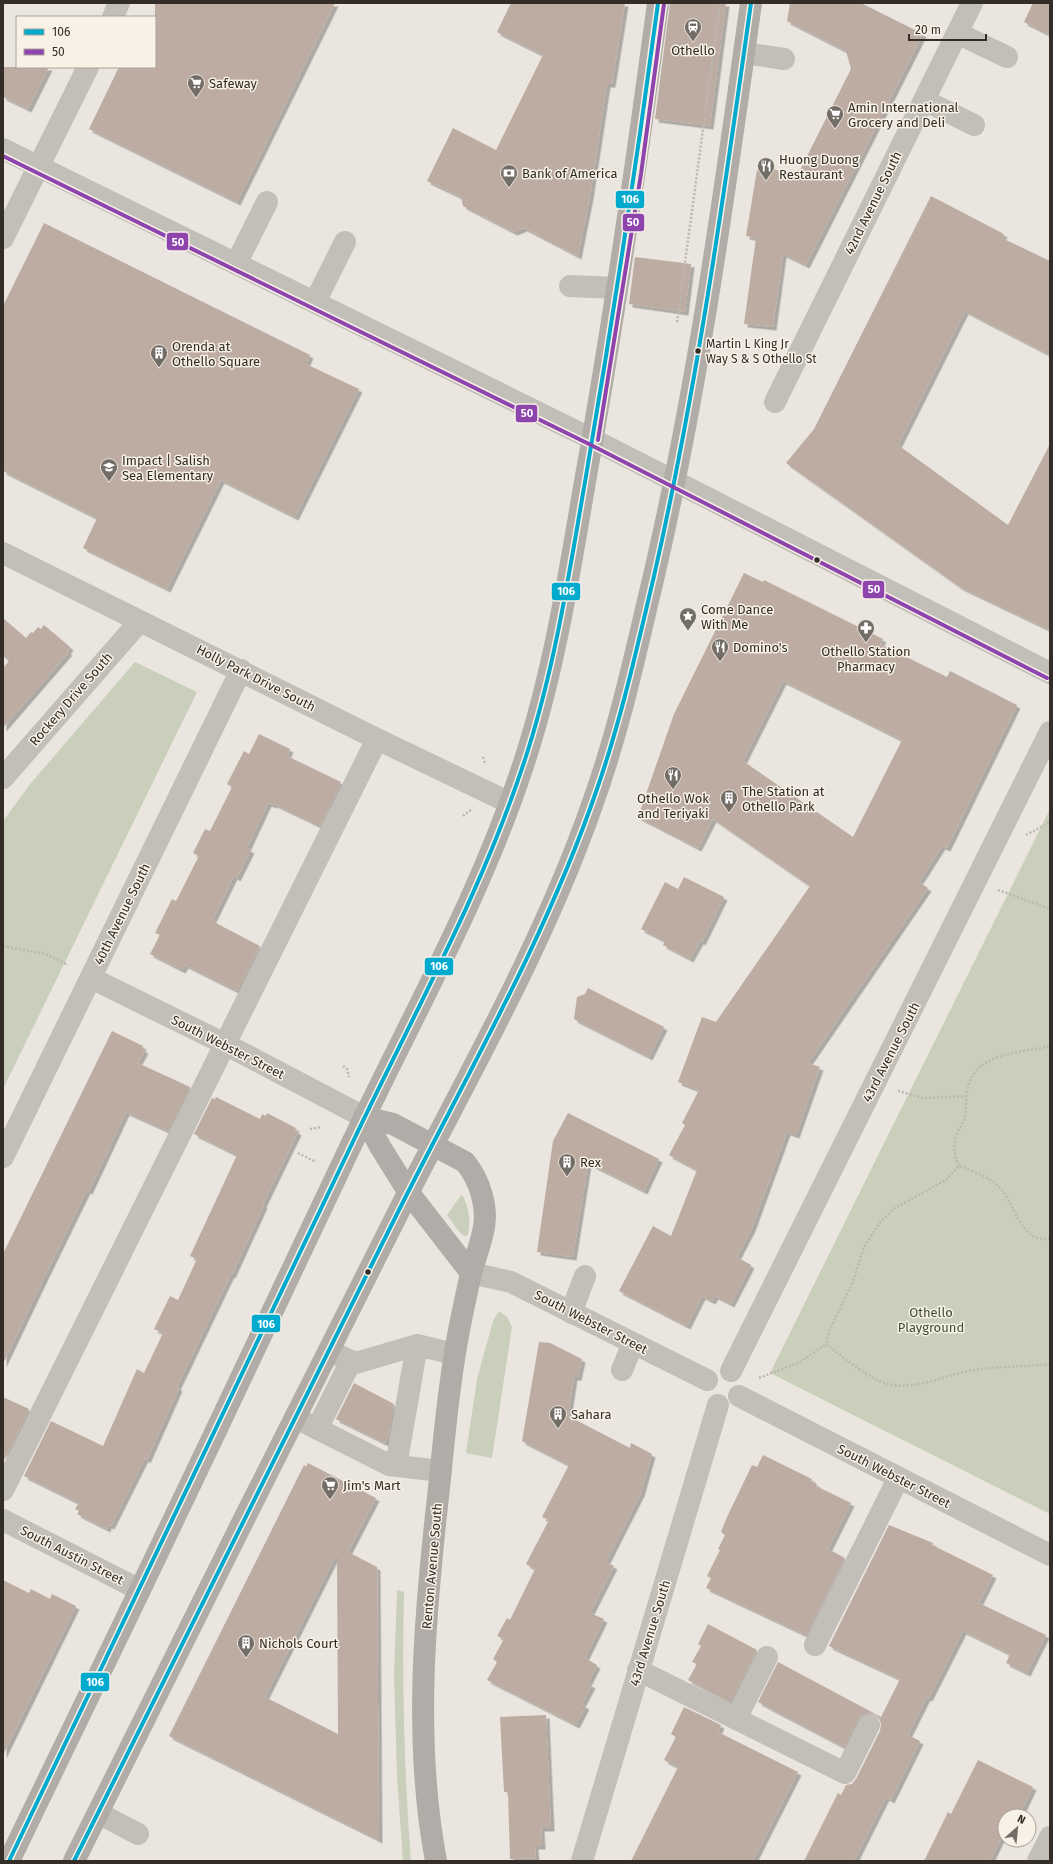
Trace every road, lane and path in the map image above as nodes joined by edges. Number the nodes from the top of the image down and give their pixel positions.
1 (120, 3) edge
2 (658, 3) edge
3 (720, 3) edge
4 (751, 3) edge
5 (964, 6) edge
6 (114, 16) edge
7 (957, 33) junction
8 (744, 53) junction
9 (1007, 57) dead end
10 (784, 59) dead end
11 (88, 68) edge
12 (924, 100) junction
13 (974, 125) dead end
14 (3, 149) edge
15 (38, 167) junction
16 (267, 202) dead end
17 (3, 238) edge
18 (345, 242) dead end
19 (236, 264) junction
20 (570, 286) dead end
21 (617, 288) junction
22 (315, 302) junction
23 (676, 327) dead end
24 (775, 402) dead end
25 (592, 439) junction
26 (675, 483) junction
27 (4, 556) edge
28 (140, 621) junction
29 (241, 670) junction
30 (1050, 673) edge
31 (1050, 732) edge
32 (377, 739) junction
33 (483, 757) dead end
34 (485, 766) dead end
35 (3, 778) edge
36 (510, 803) junction
37 (472, 809) dead end
38 (463, 816) dead end
39 (975, 883) junction
40 (1050, 908) edge
41 (3, 946) edge
42 (68, 964) dead end
43 (91, 978) junction
44 (225, 1044) junction
45 (1050, 1046) edge
46 (343, 1066) dead end
47 (349, 1077) dead end
48 (875, 1083) junction
49 (966, 1096) junction
50 (364, 1117) junction
51 (322, 1127) dead end
52 (310, 1129) dead end
53 (434, 1145) junction
54 (298, 1153) dead end
55 (3, 1157) edge
56 (321, 1164) dead end
57 (960, 1166) junction
58 (409, 1193) junction
59 (1050, 1238) edge
60 (471, 1273) junction
61 (585, 1276) dead end
62 (571, 1313) junction
63 (633, 1344) junction
64 (826, 1344) junction
65 (417, 1346) junction
66 (329, 1351) junction
67 (454, 1354) junction
68 (351, 1361) junction
69 (1050, 1364) edge
70 (622, 1370) dead end
71 (731, 1371) junction
72 (707, 1380) junction
73 (744, 1399) junction
74 (718, 1405) junction
75 (296, 1418) junction
76 (317, 1429) junction
77 (396, 1466) junction
78 (441, 1472) junction
79 (898, 1479) junction
80 (3, 1490) edge
81 (3, 1520) edge
82 (1050, 1555) edge
83 (140, 1590) junction
84 (815, 1645) dead end
85 (767, 1657) dead end
86 (638, 1670) junction
87 (736, 1718) junction
88 (869, 1725) dead end
89 (98, 1813) junction
90 (138, 1834) dead end
91 (1050, 1837) edge
92 (9, 1861) edge
93 (74, 1861) edge
94 (436, 1861) edge
95 (582, 1861) edge
96 (1038, 1861) edge

1 - 6 street
2 - 21 main road
3 - 23 path
4 - 8 main road
5 - 7 street, 42nd Avenue South
7 - 9 street
7 - 12 street, 42nd Avenue South
8 - 10 street
8 - 26 main road
11 - 15 street
12 - 13 street
12 - 24 street, 42nd Avenue South
14 - 15 street
15 - 17 street
15 - 19 street
16 - 19 street
18 - 22 street
19 - 22 street
20 - 21 street
21 - 25 main road
22 - 25 street
25 - 26 street
25 - 36 main road
26 - 30 street
26 - 53 main road
27 - 28 street, Holly Park Drive South
28 - 29 street, Holly Park Drive South
28 - 35 street, Rockery Drive South
29 - 32 street, Holly Park Drive South
29 - 43 street, 40th Avenue South
31 - 39 street, 43rd Avenue South
32 - 36 street, Holly Park Drive South
32 - 44 street
33 - 34 path
36 - 50 main road
37 - 38 path
39 - 40 path
39 - 48 street, 43rd Avenue South
41 - 42 path
43 - 44 street, South Webster Street
43 - 55 street, 40th Avenue South
44 - 50 street, South Webster Street
44 - 80 street
45 - 49 path
46 - 47 path
48 - 49 path
48 - 71 street, 43rd Avenue South
49 - 57 path
50 - 53 main road, Renton Avenue South
50 - 58 main road
50 - 83 main road
51 - 52 path
53 - 58 main road
53 - 60 main road, Renton Avenue South
54 - 56 path
57 - 59 path
57 - 64 path
58 - 60 main road
58 - 66 main road
60 - 62 street, South Webster Street
60 - 67 main road, Renton Avenue South
61 - 62 street
62 - 63 street, South Webster Street
63 - 70 street
63 - 72 street, South Webster Street
64 - 69 path
64 - 73 path
65 - 67 street
65 - 68 street
65 - 77 street
66 - 68 street
66 - 75 main road
67 - 78 main road, Renton Avenue South
68 - 76 street
71 - 72 street
71 - 73 street
72 - 74 street
73 - 74 street
73 - 79 street, South Webster Street
74 - 86 street, 43rd Avenue South
75 - 76 street
75 - 89 main road
76 - 77 street
77 - 78 street
78 - 94 main road, Renton Avenue South
79 - 82 street, South Webster Street
79 - 84 street
81 - 83 street, South Austin Street
83 - 92 main road
85 - 87 street
86 - 87 street
86 - 95 street, 43rd Avenue South
87 - 88 street
89 - 90 street
89 - 93 main road
91 - 96 street

